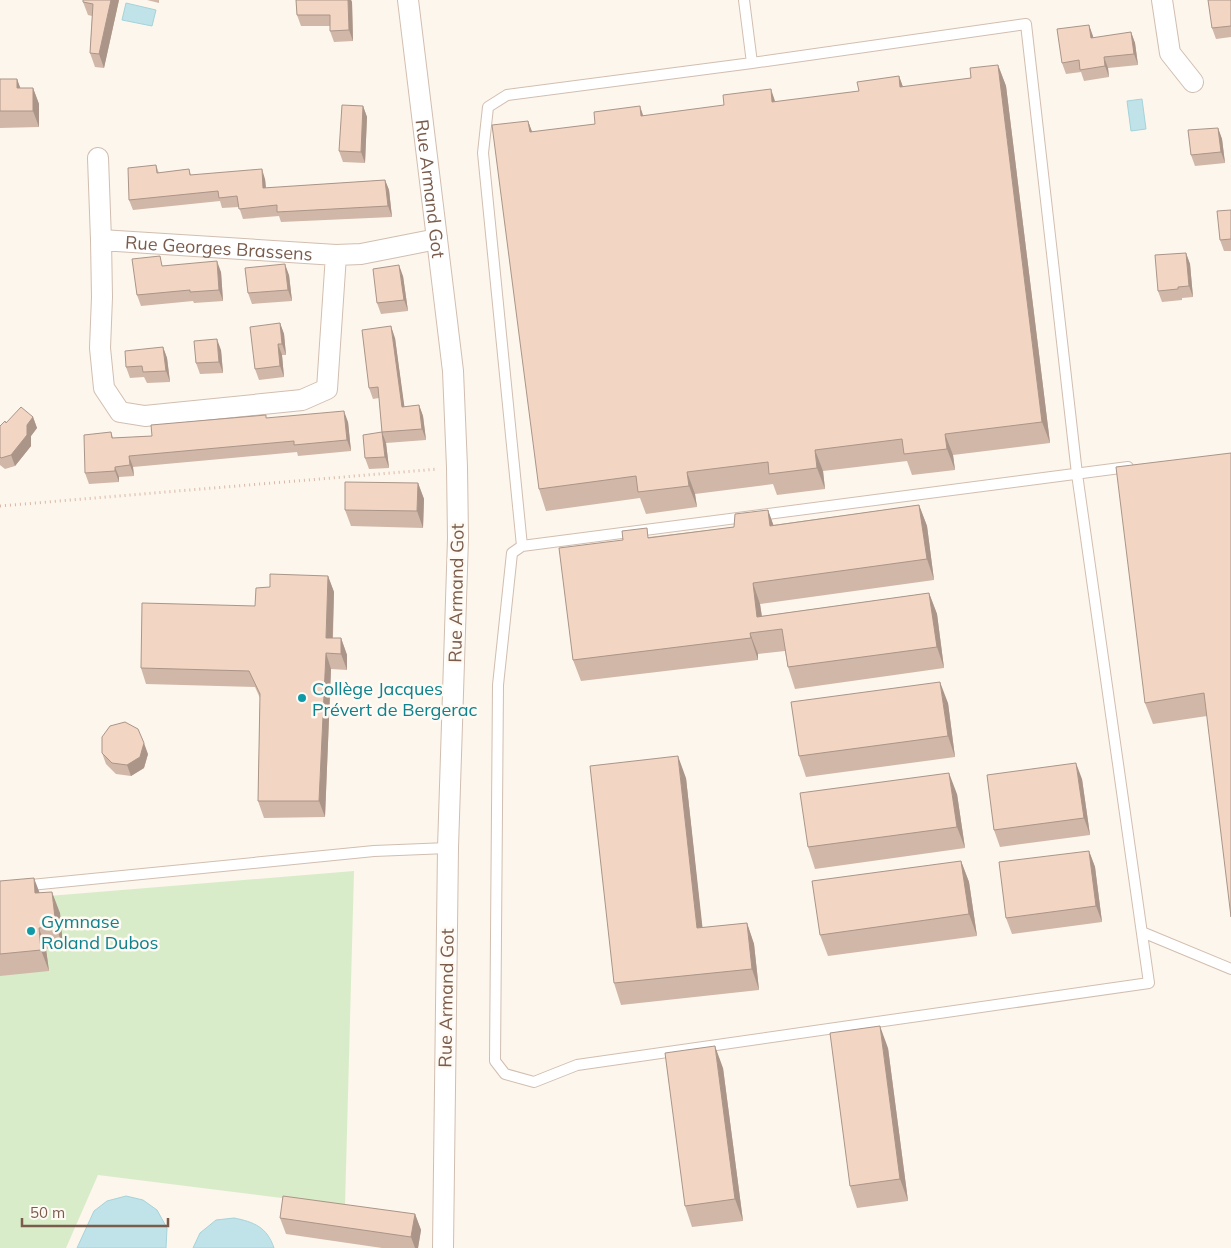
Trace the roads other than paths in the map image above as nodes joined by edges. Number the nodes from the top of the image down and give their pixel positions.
1 (408, 0) edge
2 (744, 0) edge
3 (1162, 0) edge
4 (752, 63) junction
5 (1193, 82) dead end
6 (98, 158) dead end
7 (437, 239) junction
8 (101, 240) junction
9 (336, 255) junction
10 (1135, 466) edge
11 (1077, 474) junction
12 (522, 546) junction
13 (448, 848) junction
14 (0, 888) edge
15 (1142, 932) junction
16 (1231, 969) edge
17 (443, 1248) edge

1 - 7 street, Rue Armand Got
2 - 4 lane
3 - 5 street
4 - 11 lane
4 - 12 lane
6 - 8 street, Rue Georges Brassens
7 - 9 street, Rue Georges Brassens
7 - 13 street, Rue Armand Got
8 - 9 street, Rue Georges Brassens
8 - 9 street, Rue Georges Brassens
10 - 11 lane
11 - 12 lane
11 - 15 lane
12 - 15 lane
13 - 14 lane
13 - 17 street, Rue Armand Got
15 - 16 lane

